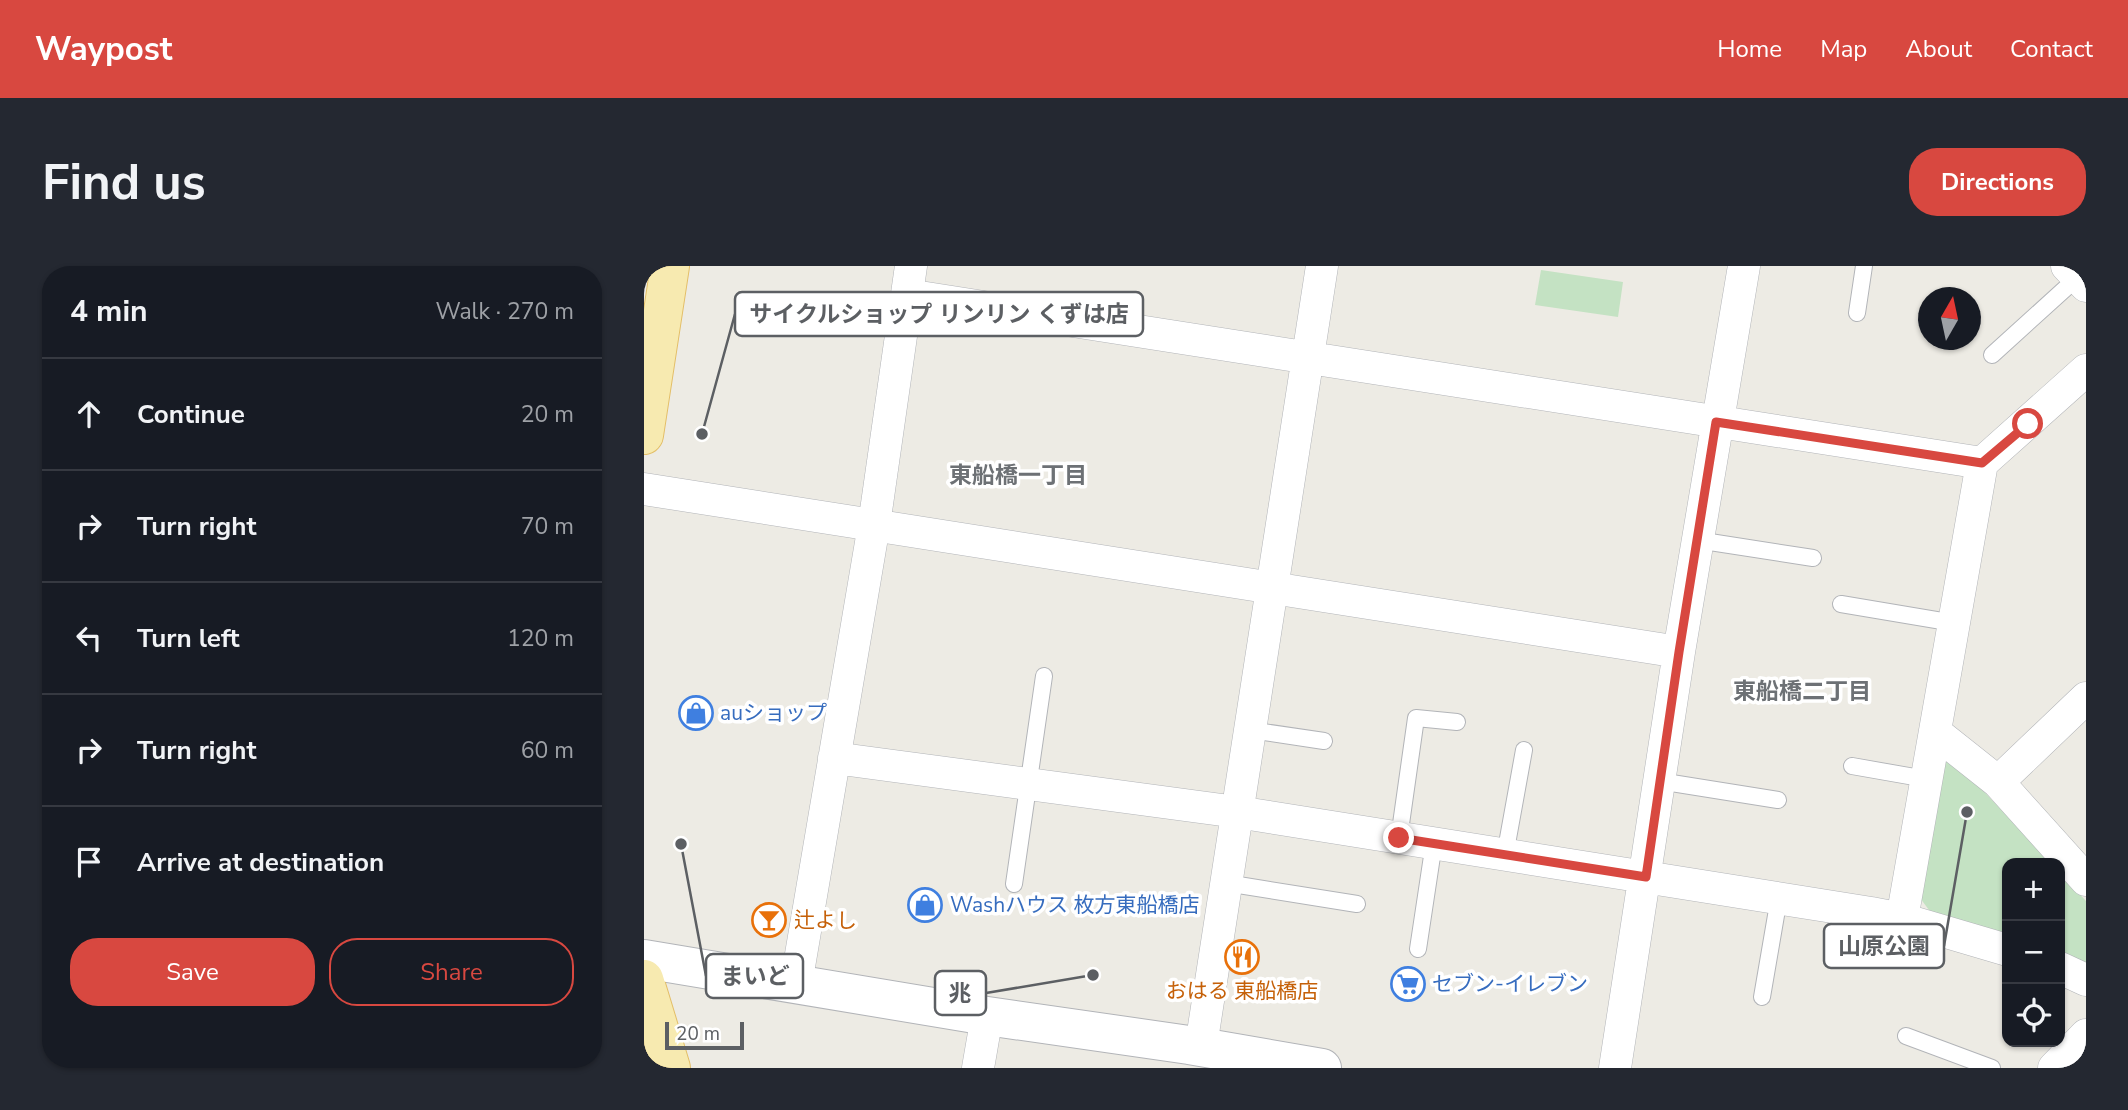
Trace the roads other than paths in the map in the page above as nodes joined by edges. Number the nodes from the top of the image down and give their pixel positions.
1 (670, 266) edge
2 (1322, 266) edge
3 (1744, 266) edge
4 (1864, 266) edge
5 (2077, 276) edge
6 (909, 281) edge
7 (1857, 313) dead end
8 (1992, 355) dead end
9 (1308, 358) junction
10 (2086, 369) edge
11 (1716, 422) junction
12 (644, 435) edge
13 (1982, 463) junction
14 (644, 489) edge
15 (874, 525) junction
16 (1697, 540) junction
17 (1813, 558) dead end
18 (1272, 588) junction
19 (1841, 604) dead end
20 (1954, 623) junction
21 (1679, 652) junction
22 (1044, 676) dead end
23 (2086, 698) edge
24 (1457, 722) dead end
25 (1250, 730) junction
26 (1935, 732) junction
27 (1324, 741) dead end
28 (1524, 750) dead end
29 (834, 758) junction
30 (1852, 766) dead end
31 (1926, 779) junction
32 (1659, 781) junction
33 (1998, 782) junction
34 (1030, 783) junction
35 (1777, 800) dead end
36 (1237, 812) junction
37 (1399, 838) junction
38 (1434, 844) junction
39 (1505, 855) junction
40 (1646, 877) junction
41 (2086, 880) edge
42 (1226, 883) junction
43 (1014, 884) dead end
44 (1779, 898) junction
45 (1357, 904) dead end
46 (1902, 919) junction
47 (1418, 949) dead end
48 (2002, 949) edge
49 (644, 959) edge
50 (2065, 970) edge
51 (644, 979) edge
52 (2086, 980) edge
53 (796, 984) junction
54 (1762, 997) dead end
55 (987, 1016) junction
56 (2086, 1035) edge
57 (1906, 1036) dead end
58 (1192, 1049) junction
59 (671, 1068) edge
60 (978, 1068) edge
61 (1322, 1068) edge
62 (1615, 1068) edge
63 (1992, 1068) edge
64 (2054, 1068) edge

1 - 12 main road
2 - 9 street
3 - 11 street
4 - 7 lane
5 - 8 lane
6 - 9 street
6 - 15 street
9 - 11 street
9 - 18 street
10 - 13 street
11 - 13 street
11 - 16 street
13 - 20 street
14 - 15 street
15 - 18 street
15 - 29 street
16 - 17 lane
16 - 21 street
18 - 21 street
18 - 25 street
19 - 20 lane
20 - 26 street
21 - 32 street
22 - 34 lane
23 - 33 street
24 - 37 lane
25 - 27 lane
25 - 36 street
26 - 31 street
26 - 33 street
28 - 39 lane
29 - 34 street
29 - 53 street
30 - 31 lane
31 - 46 street
32 - 35 lane
32 - 40 street
33 - 41 street
34 - 36 street
34 - 43 lane
36 - 37 street
36 - 42 street
37 - 38 street
38 - 39 street
38 - 47 lane
39 - 40 street
40 - 44 street
40 - 62 street
42 - 45 lane
42 - 58 street
44 - 46 street
44 - 54 lane
46 - 48 street
49 - 53 street
50 - 52 street
51 - 59 main road
53 - 55 street
55 - 58 street
55 - 60 street
56 - 64 street
57 - 63 lane
58 - 61 street

